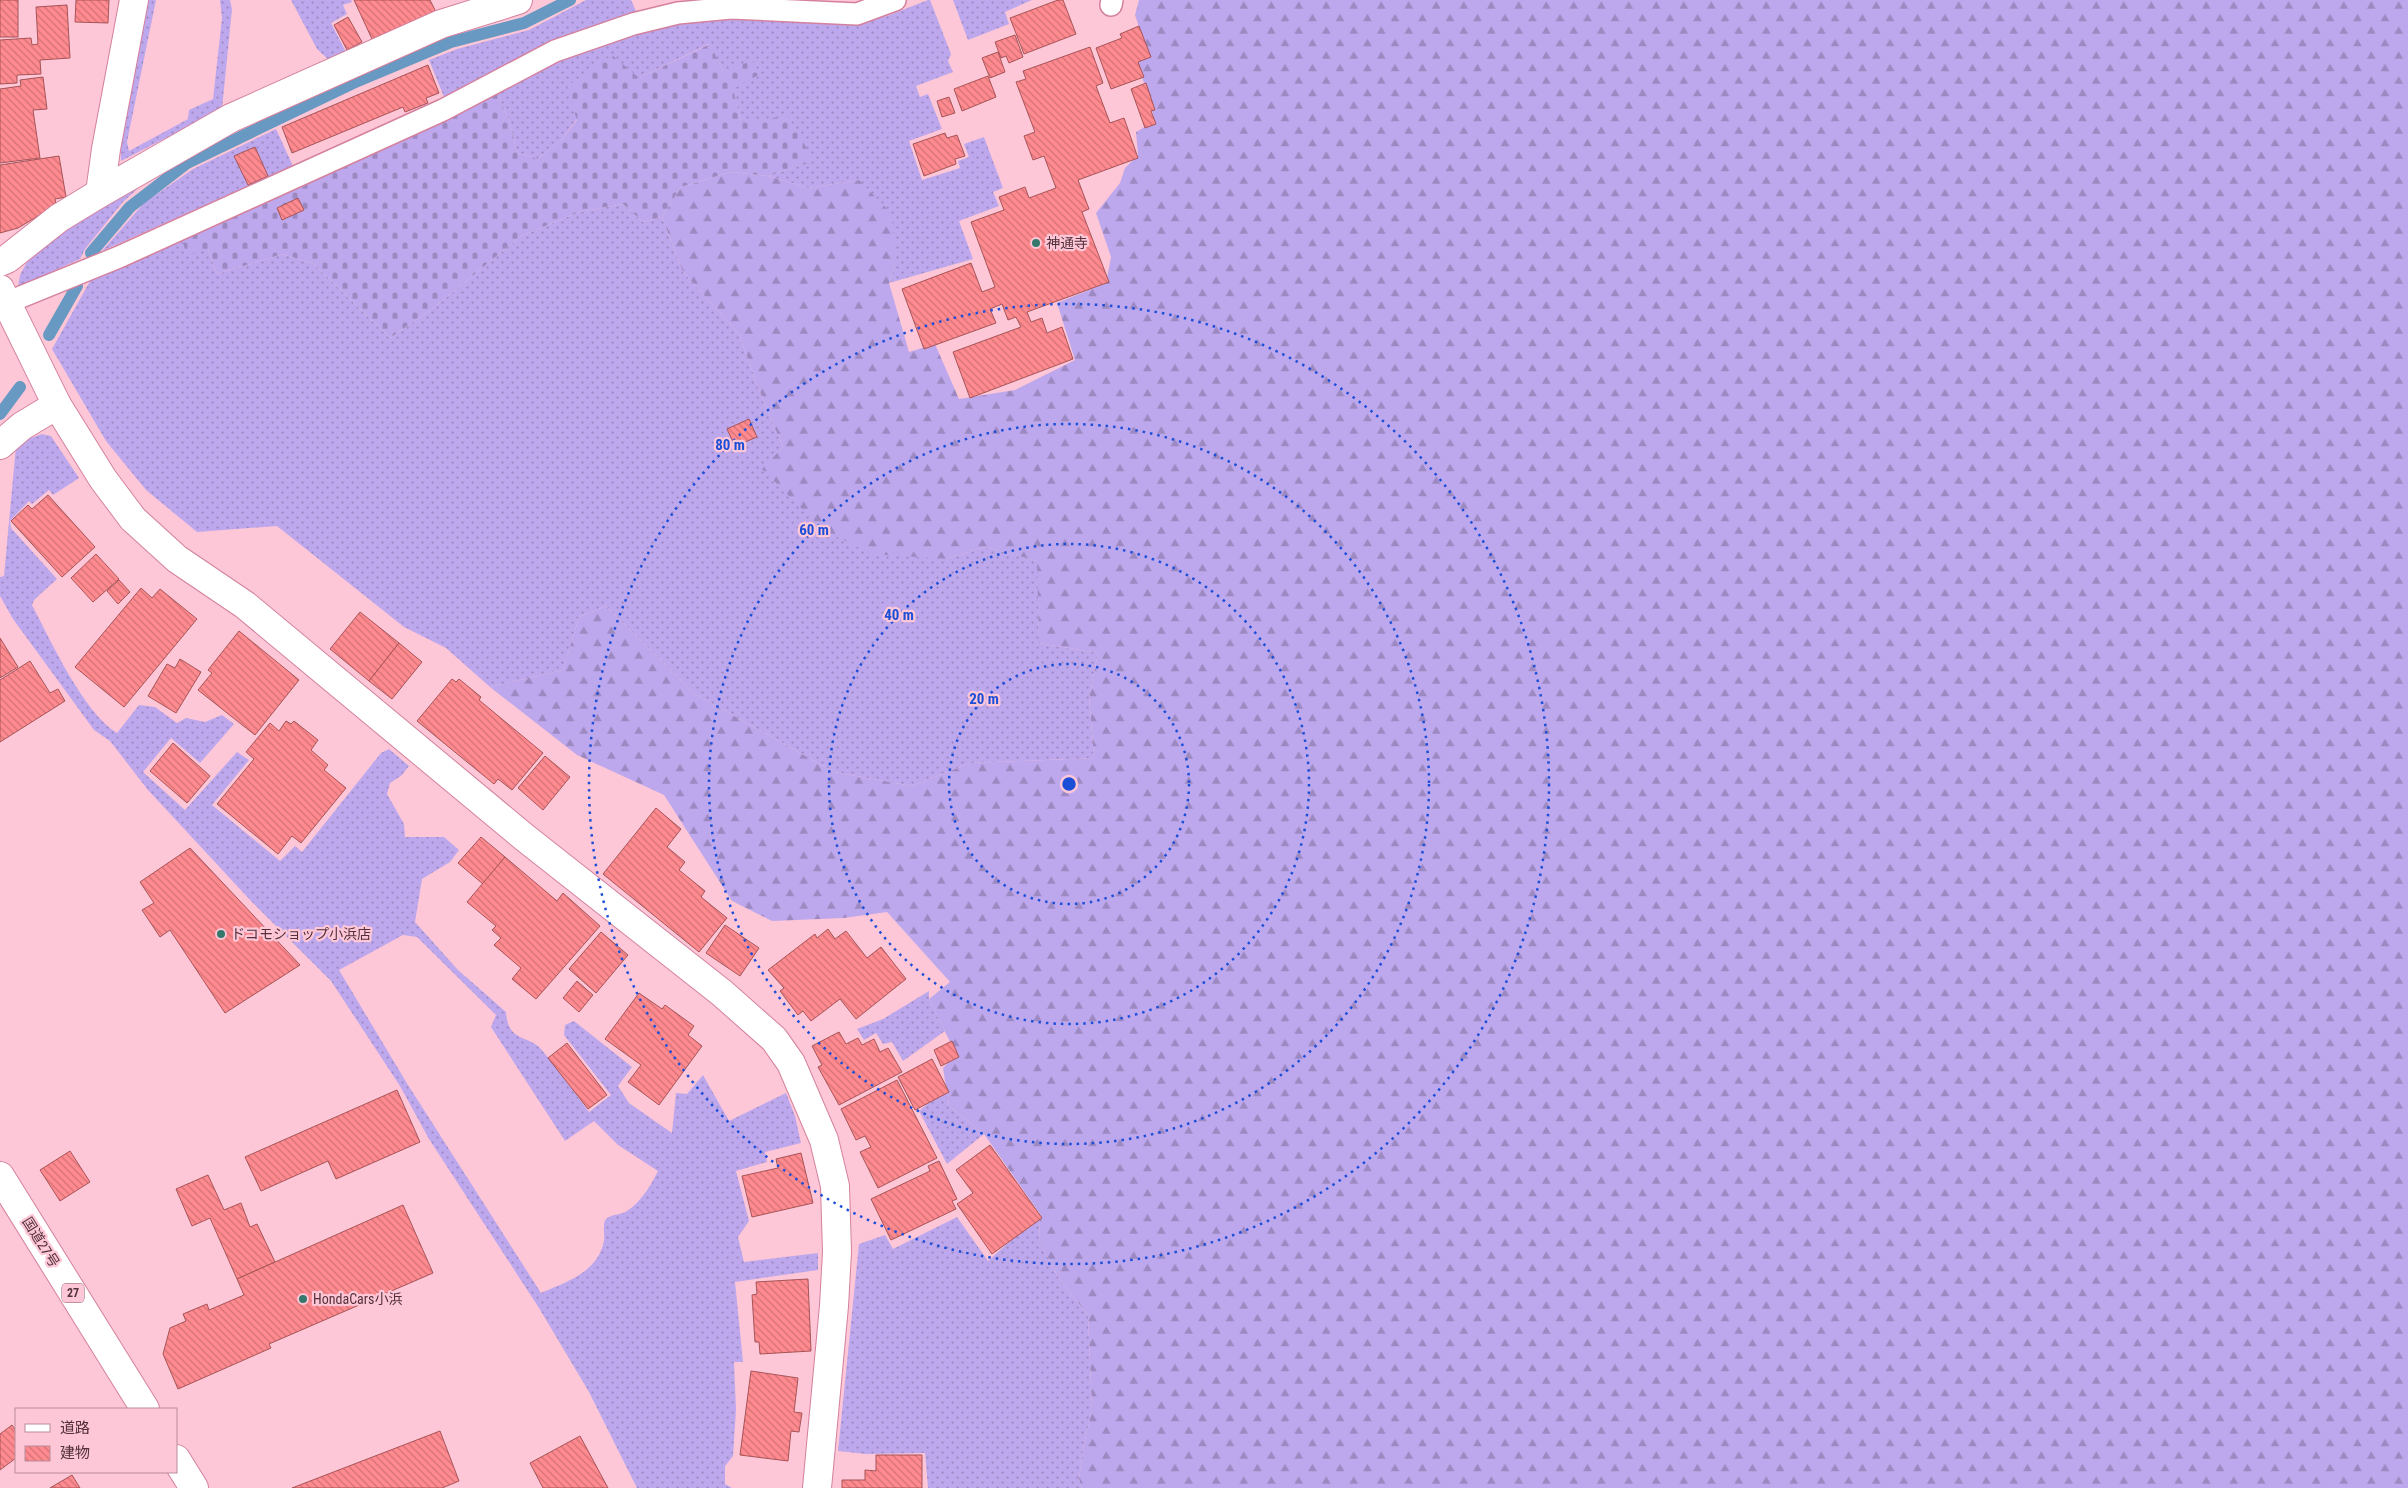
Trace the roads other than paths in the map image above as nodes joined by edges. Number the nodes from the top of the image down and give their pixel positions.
1 (134, 0) edge
2 (518, 0) edge
3 (895, 0) edge
4 (100, 192) junction
5 (0, 262) edge
6 (3, 296) edge
7 (57, 405) junction
8 (0, 445) edge
9 (0, 1176) edge
10 (144, 1408) edge
11 (178, 1462) edge
12 (194, 1488) edge
13 (817, 1488) edge

1 - 4 main road
2 - 4 main road
3 - 6 lane
4 - 5 main road
6 - 7 main road
7 - 8 main road
7 - 13 main road
9 - 10 main road, 国道27号 / 27
11 - 12 main road

